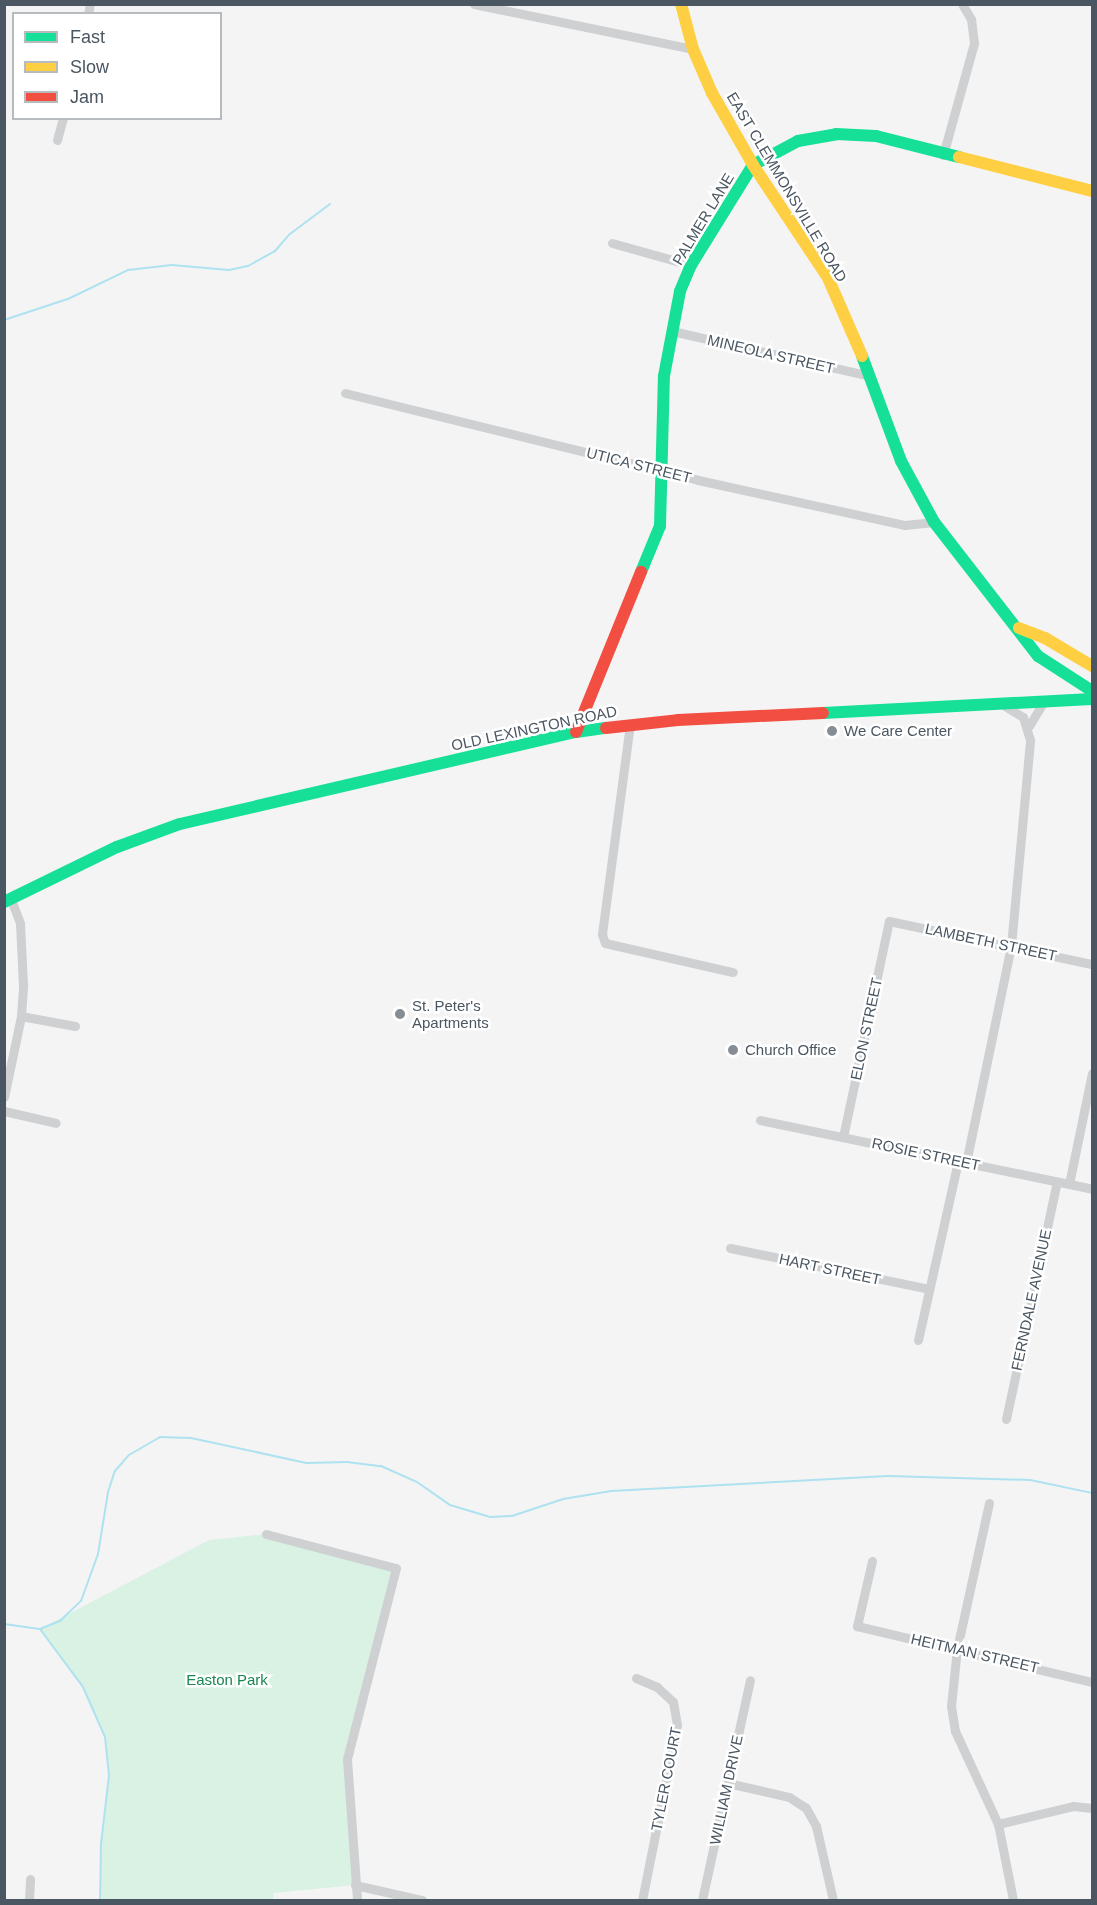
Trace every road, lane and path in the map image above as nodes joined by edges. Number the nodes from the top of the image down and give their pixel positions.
1 (474, 4) edge
2 (681, 4) edge
3 (962, 4) edge
4 (693, 49) junction
5 (62, 120) edge
6 (57, 140) dead end
7 (943, 155) junction
8 (753, 165) junction
9 (1092, 191) edge
10 (612, 243) dead end
11 (691, 265) junction
12 (672, 332) junction
13 (870, 376) junction
14 (345, 393) dead end
15 (661, 471) junction
16 (934, 522) junction
17 (1017, 628) junction
18 (1092, 666) edge
19 (1092, 690) edge
20 (1092, 699) edge
21 (1043, 704) junction
22 (1003, 705) junction
23 (630, 724) junction
24 (1029, 726) junction
25 (576, 732) junction
26 (8, 900) edge
27 (889, 921) joint
28 (1011, 946) junction
29 (1092, 964) edge
30 (733, 972) dead end
31 (21, 1016) junction
32 (75, 1026) dead end
33 (1092, 1073) edge
34 (4, 1097) edge
35 (4, 1111) edge
36 (760, 1120) dead end
37 (56, 1123) dead end
38 (843, 1137) junction
39 (962, 1162) junction
40 (1057, 1182) junction
41 (1069, 1184) junction
42 (1092, 1189) edge
43 (730, 1248) dead end
44 (929, 1289) junction
45 (918, 1340) dead end
46 (1006, 1419) dead end
47 (989, 1503) dead end
48 (266, 1534) dead end
49 (872, 1562) dead end
50 (957, 1648) junction
51 (636, 1678) dead end
52 (750, 1680) dead end
53 (1092, 1682) edge
54 (728, 1783) junction
55 (1092, 1808) edge
56 (999, 1824) junction
57 (30, 1879) dead end
58 (356, 1885) junction
59 (29, 1900) edge
60 (357, 1900) edge
61 (422, 1900) edge
62 (642, 1900) edge
63 (702, 1900) edge
64 (833, 1900) edge
65 (1013, 1900) edge

1 - 4 street
2 - 4 street, EAST CLEMMONSVILLE ROAD
3 - 7 street
4 - 8 street, EAST CLEMMONSVILLE ROAD
5 - 6 street
7 - 8 street, PALMER LANE
7 - 9 street, PALMER LANE
8 - 11 street, PALMER LANE
8 - 13 street, EAST CLEMMONSVILLE ROAD
10 - 11 street
11 - 12 street, PALMER LANE
12 - 13 street, MINEOLA STREET
12 - 15 street, PALMER LANE
13 - 16 street, EAST CLEMMONSVILLE ROAD
14 - 15 street, UTICA STREET
15 - 16 street, UTICA STREET
15 - 25 street, PALMER LANE
16 - 17 street, EAST CLEMMONSVILLE ROAD
17 - 18 street, EAST CLEMMONSVILLE ROAD
17 - 19 street, EAST CLEMMONSVILLE ROAD
20 - 21 street, OLD LEXINGTON ROAD
21 - 22 street, OLD LEXINGTON ROAD
21 - 24 street
22 - 23 street, OLD LEXINGTON ROAD
22 - 24 street
23 - 25 street, OLD LEXINGTON ROAD
23 - 30 street
24 - 28 street
25 - 26 street, OLD LEXINGTON ROAD
26 - 31 street
27 - 28 street, LAMBETH STREET
27 - 38 street, ELON STREET
28 - 29 street, LAMBETH STREET
28 - 39 street
31 - 32 street
31 - 34 street
33 - 41 street
35 - 37 street
36 - 38 street, ROSIE STREET
38 - 39 street, ROSIE STREET
39 - 40 street, ROSIE STREET
39 - 44 street
40 - 41 street, ROSIE STREET
40 - 46 street, FERNDALE AVENUE
41 - 42 street, ROSIE STREET
43 - 44 street, HART STREET
44 - 45 street
47 - 50 street
48 - 58 street
49 - 50 street, HEITMAN STREET
50 - 53 street, HEITMAN STREET
50 - 56 street
51 - 62 street, TYLER COURT
52 - 54 street, WILLIAM DRIVE
54 - 63 street, WILLIAM DRIVE
54 - 64 street
55 - 56 street
56 - 65 street
57 - 59 street
58 - 60 street
58 - 61 street

